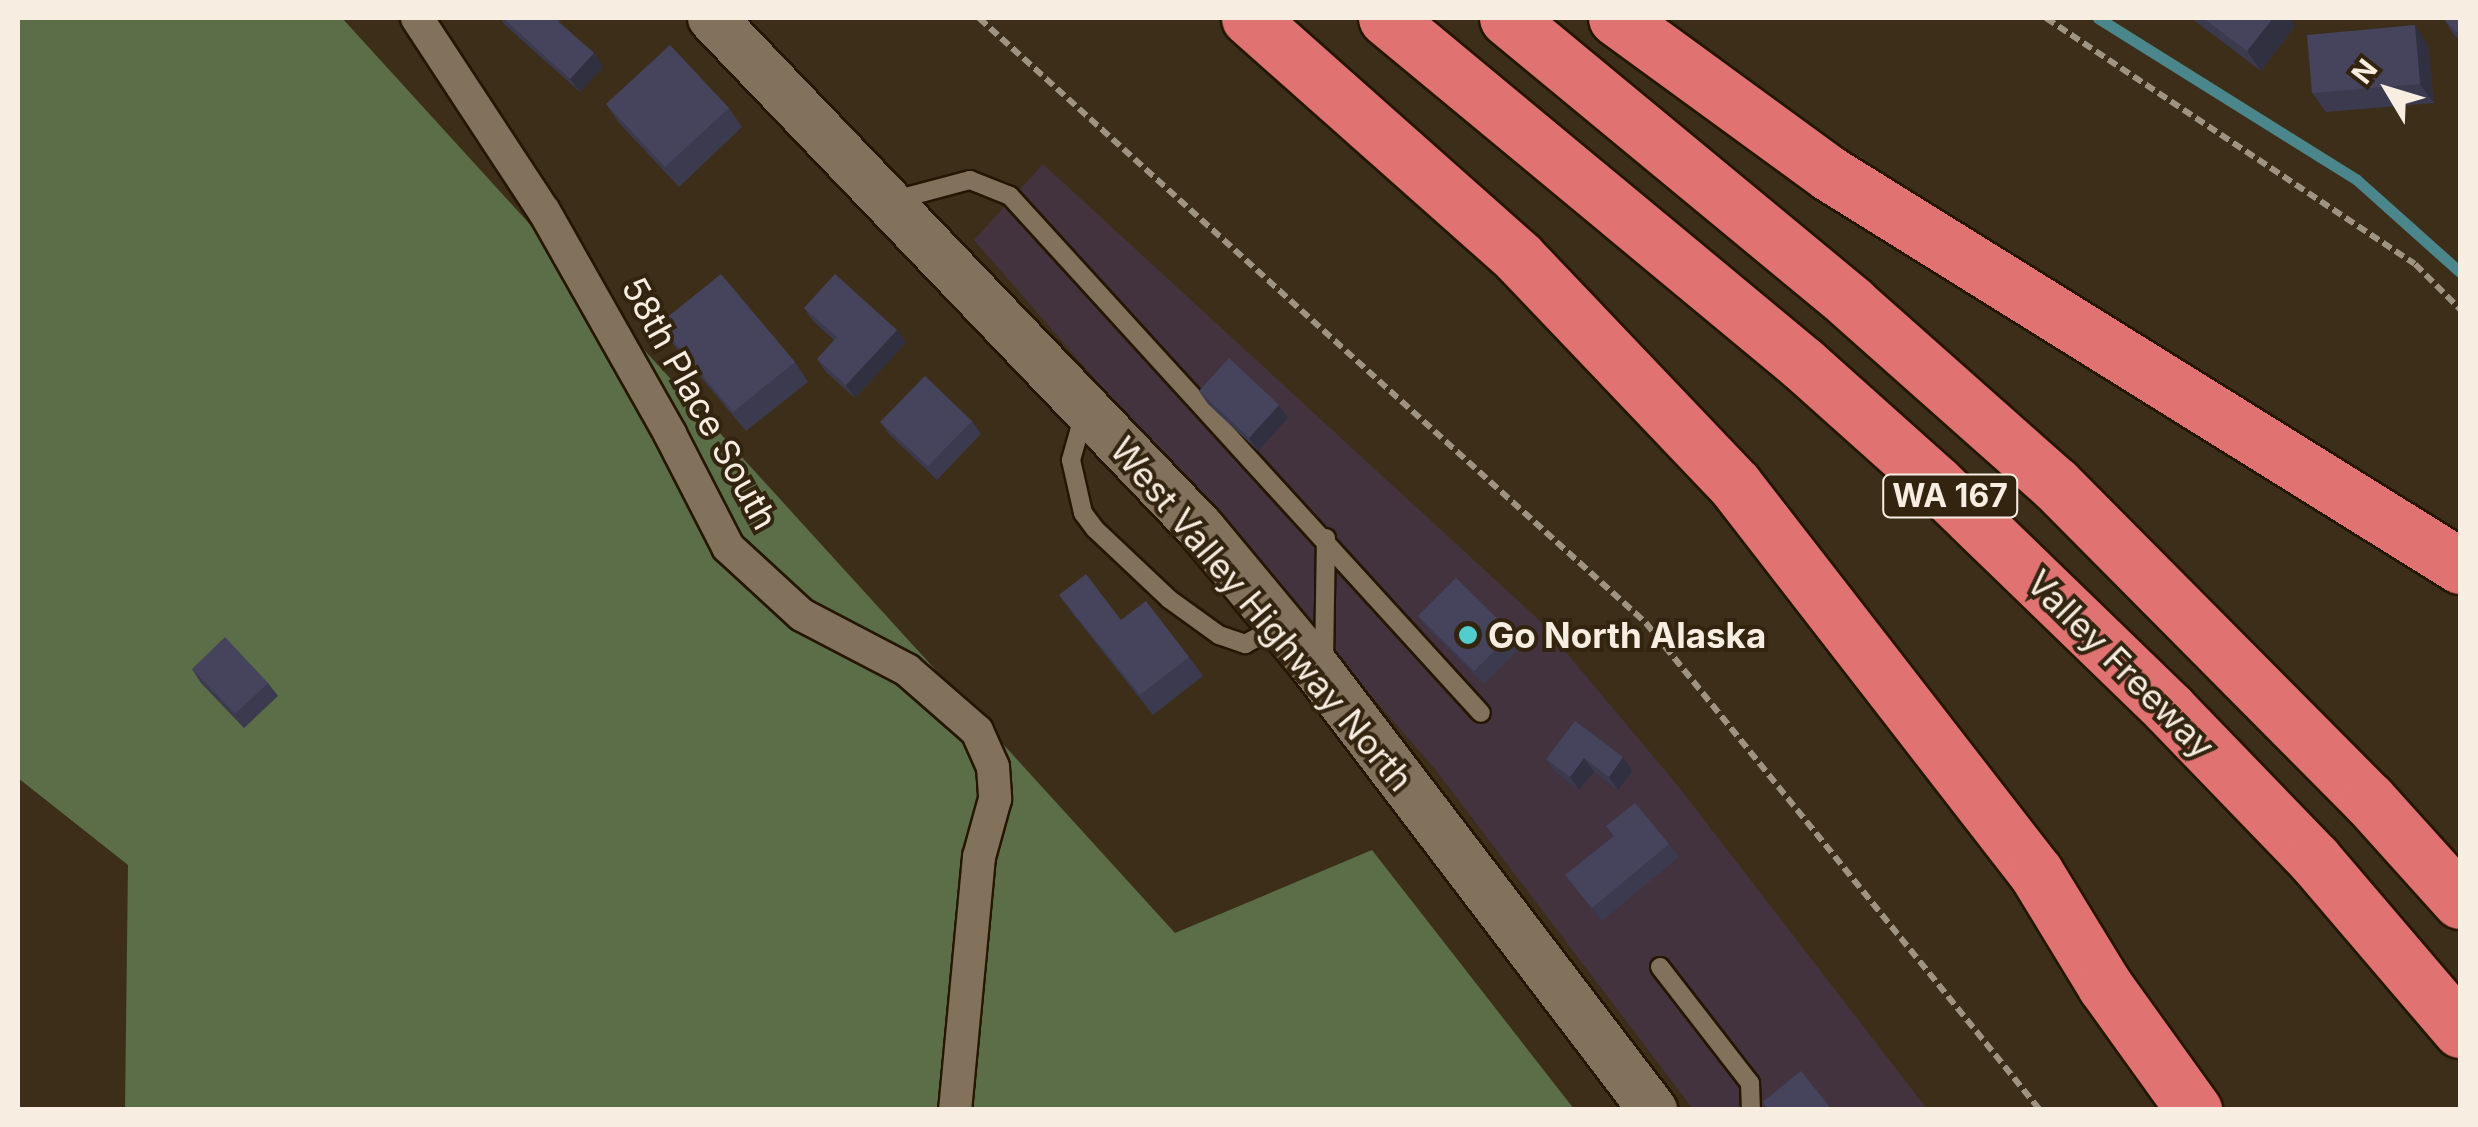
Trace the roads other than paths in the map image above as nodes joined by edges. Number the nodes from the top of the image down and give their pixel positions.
1 (418, 18) edge
2 (712, 18) edge
3 (1250, 18) edge
4 (1386, 18) edge
5 (1507, 18) edge
6 (1616, 18) edge
7 (890, 201) junction
8 (1086, 404) junction
9 (1326, 538) junction
10 (2460, 566) edge
11 (1281, 625) junction
12 (1324, 679) junction
13 (1481, 713) dead end
14 (2460, 900) edge
15 (1660, 967) dead end
16 (2460, 1030) edge
17 (954, 1110) edge
18 (1653, 1110) edge
19 (1752, 1110) edge
20 (2194, 1110) edge

1 - 17 street, 58th Place South
2 - 7 main road, West Valley Highway North
3 - 20 highway
4 - 16 highway, Valley Freeway / WA 167
5 - 14 highway, WA 167
6 - 10 highway
7 - 8 main road, West Valley Highway North
7 - 9 lane
8 - 11 main road, West Valley Highway North
8 - 11 lane
9 - 12 lane
9 - 13 lane
11 - 12 main road, West Valley Highway North
12 - 18 main road, West Valley Highway North
15 - 19 lane

